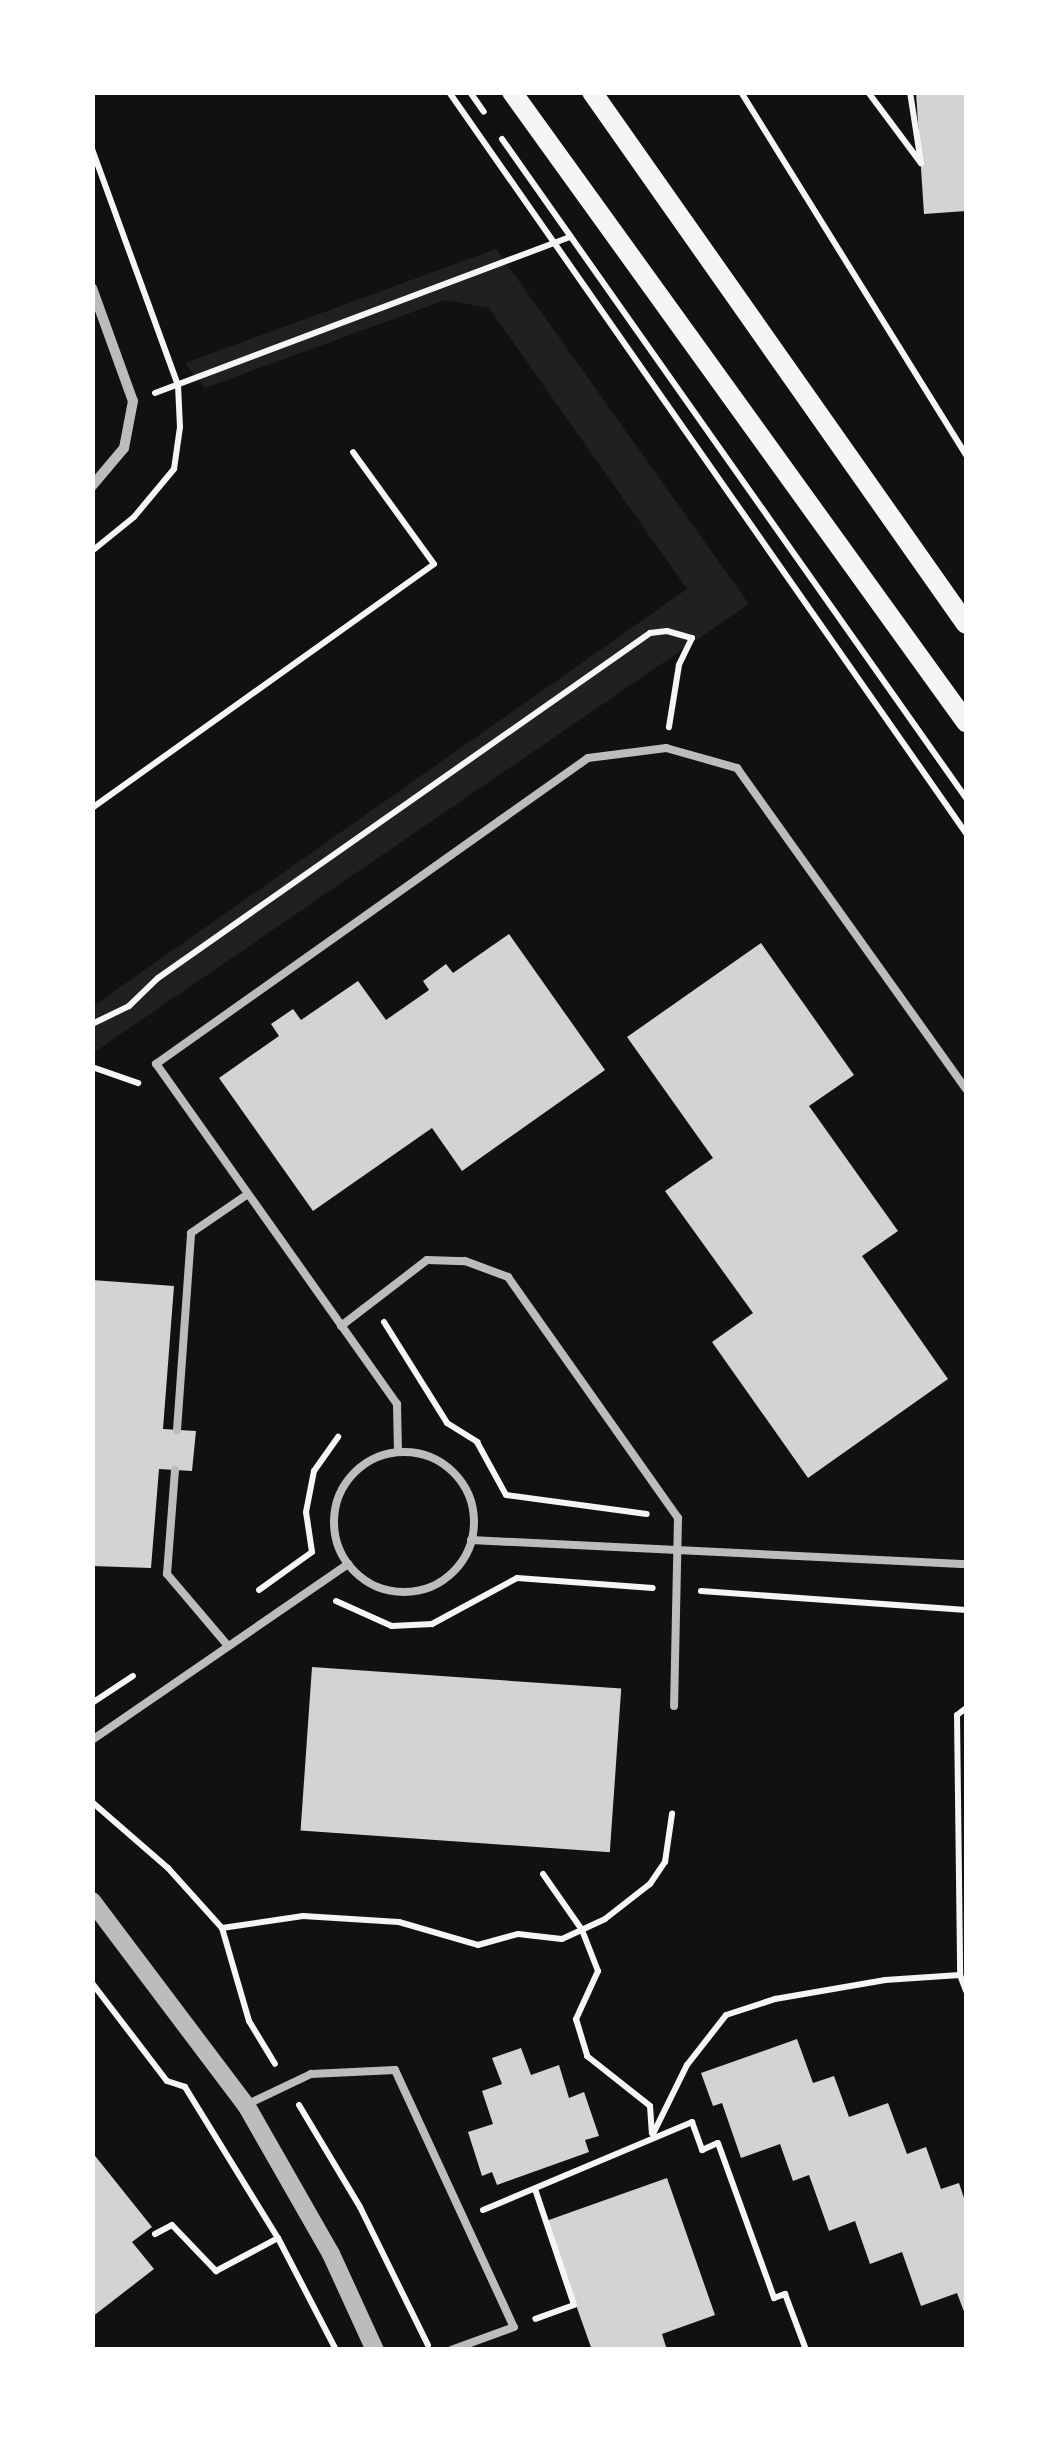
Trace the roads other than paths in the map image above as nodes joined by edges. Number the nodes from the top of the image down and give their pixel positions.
1 (512, 92) edge
2 (592, 92) edge
3 (92, 288) edge
4 (92, 486) edge
5 (966, 624) edge
6 (966, 722) edge
7 (966, 1089) edge
8 (248, 1194) junction
9 (341, 1326) junction
10 (177, 1430) dead end
11 (398, 1452) junction
12 (174, 1470) dead end
13 (471, 1540) junction
14 (676, 1552) junction
15 (348, 1564) junction
16 (966, 1564) edge
17 (228, 1646) junction
18 (674, 1706) dead end
19 (92, 1740) edge
20 (92, 1902) edge
21 (246, 2105) junction
22 (375, 2350) edge
23 (450, 2350) edge

1 - 6 main road
2 - 5 main road
3 - 4 street
7 - 8 lane
8 - 9 lane
8 - 10 lane
9 - 11 lane
9 - 14 lane
11 - 13 lane
11 - 15 lane
12 - 17 lane
13 - 14 lane
13 - 15 lane
14 - 16 lane
14 - 18 lane
15 - 17 lane
17 - 19 lane
20 - 21 street
21 - 22 street
21 - 23 lane

